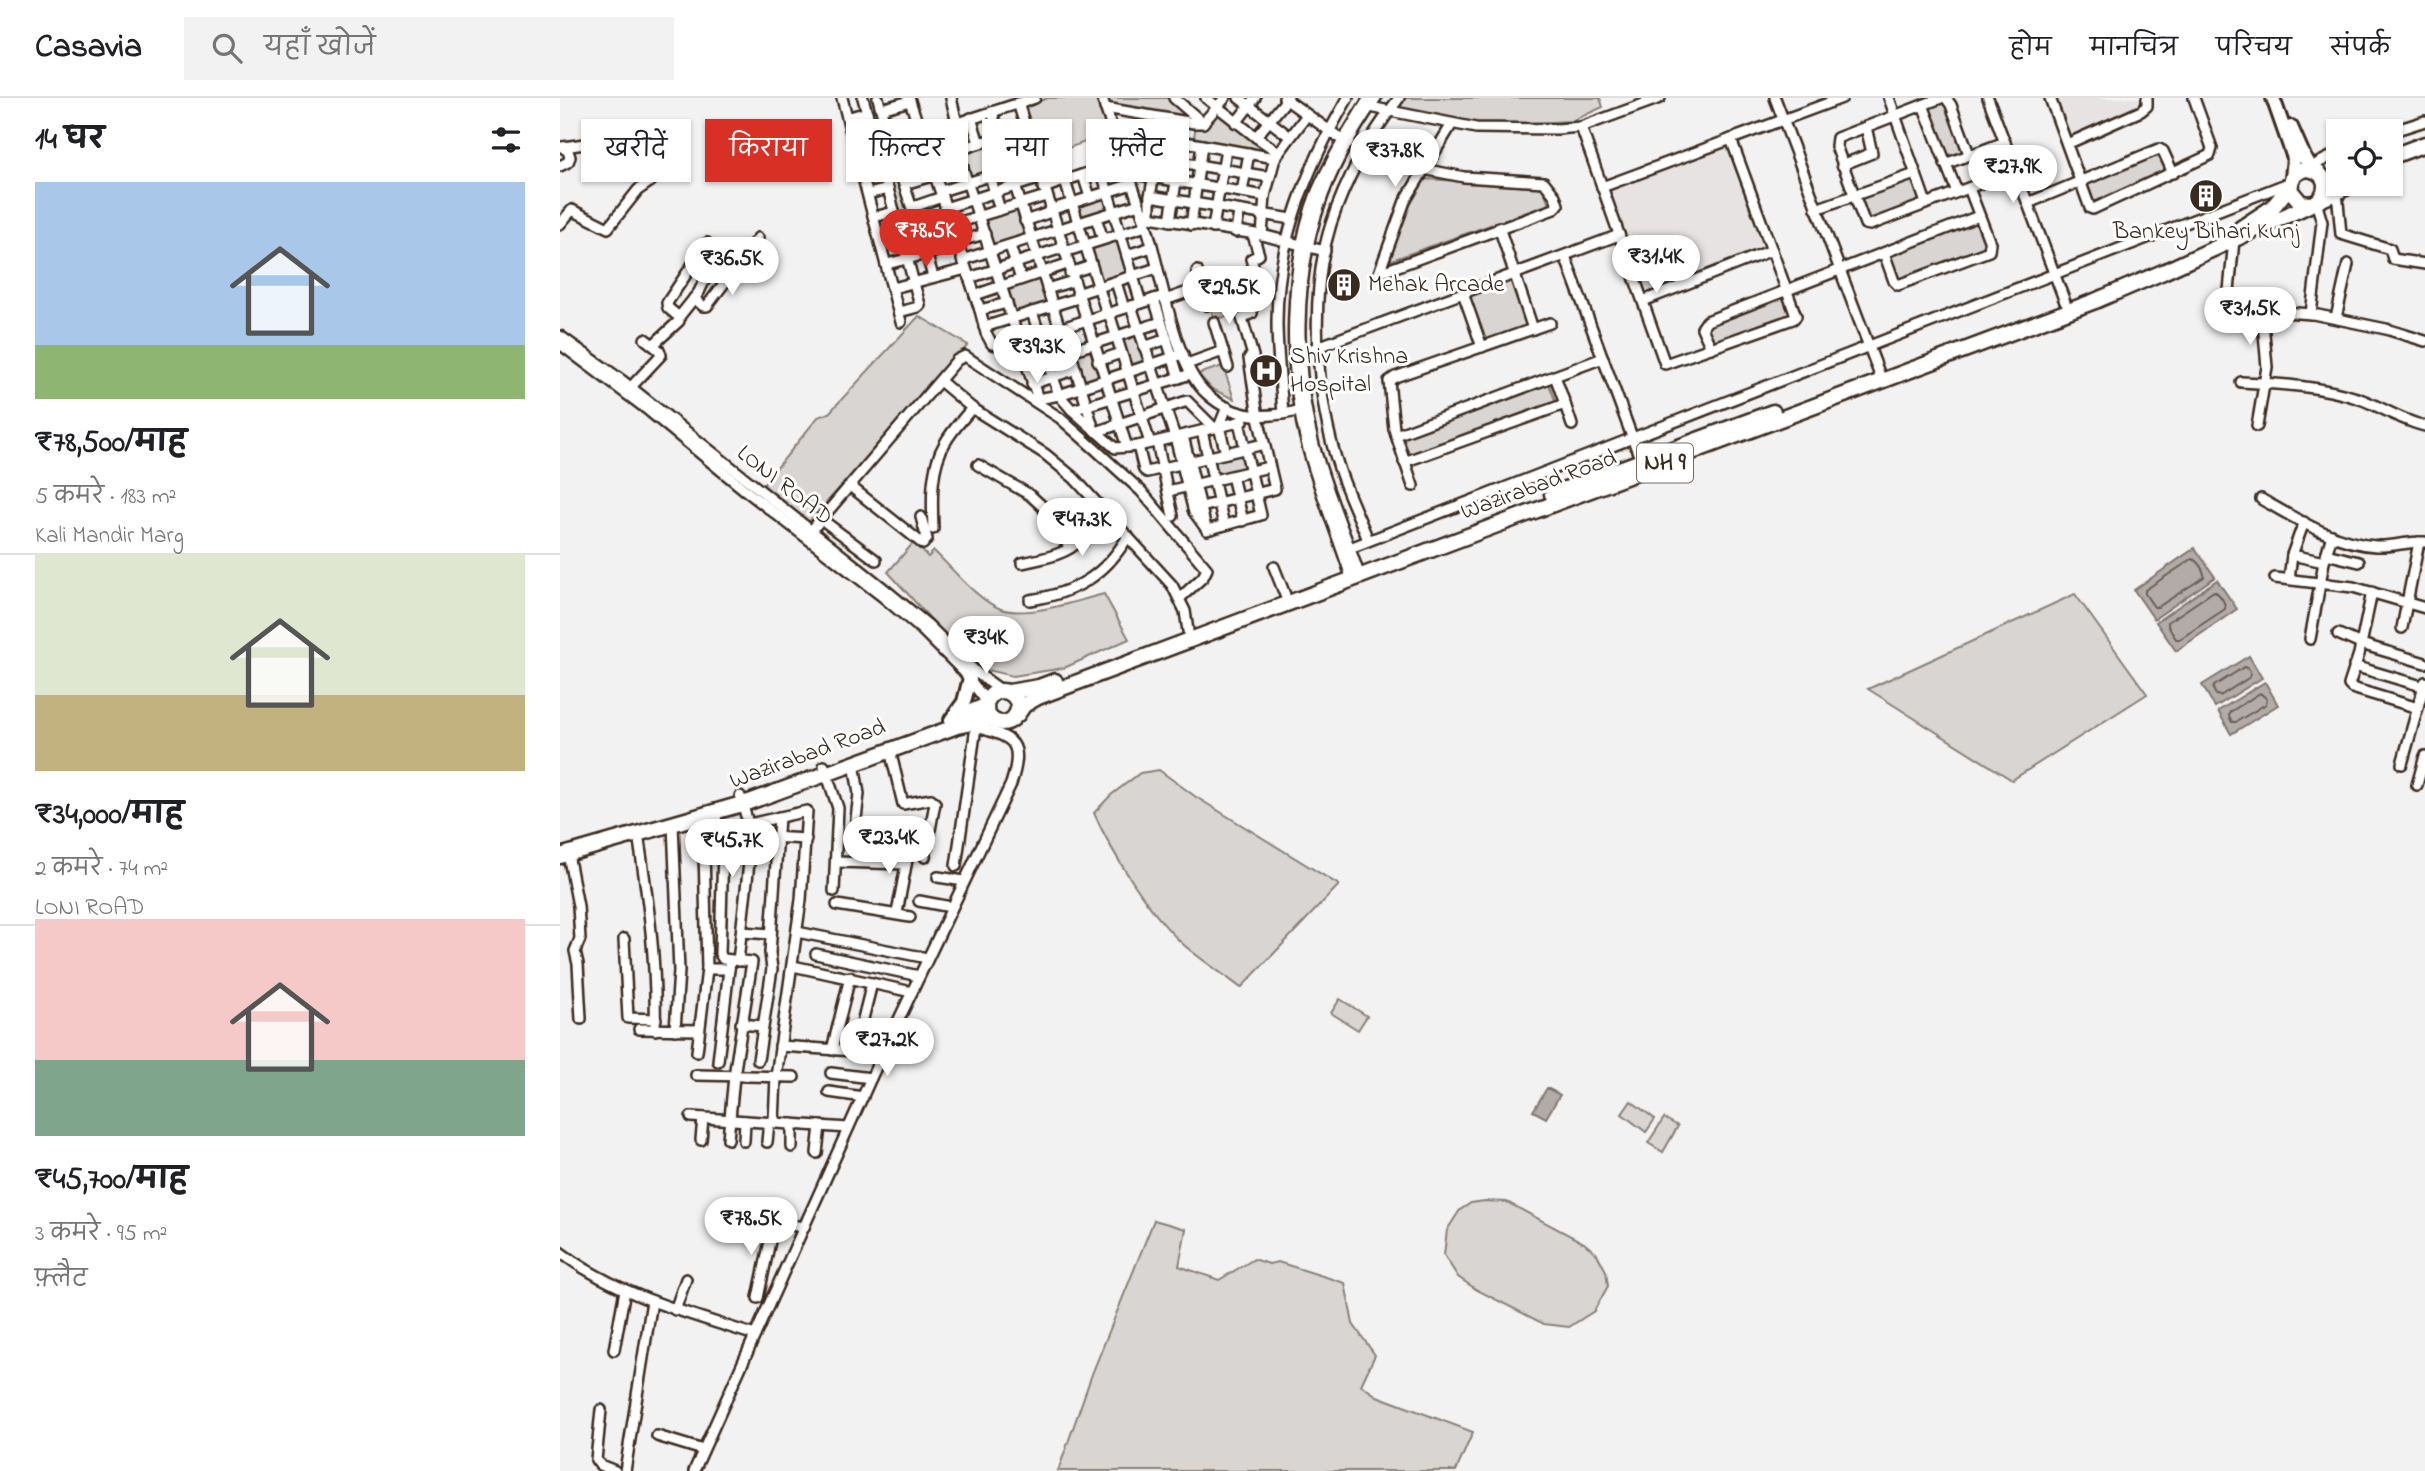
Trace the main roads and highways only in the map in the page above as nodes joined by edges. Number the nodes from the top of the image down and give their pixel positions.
1 (2279, 98) edge
2 (2425, 144) edge
3 (2403, 152) edge
4 (2425, 154) edge
5 (2403, 162) edge
6 (2316, 171) junction
7 (2326, 176) edge
8 (2291, 182) junction
9 (2326, 194) edge
10 (2315, 202) junction
11 (1881, 377) junction
12 (1355, 574) junction
13 (970, 674) road end
14 (1005, 691) junction
15 (988, 709) junction
16 (1017, 715) junction
17 (950, 720) junction
18 (826, 770) junction
19 (741, 800) junction
20 (563, 853) edge

1 - 6 main road
1 - 8 main road
2 - 3 highway
4 - 5 highway
6 - 7 highway
6 - 8 highway
6 - 10 highway
8 - 10 highway
8 - 11 highway, Wazirabad Road / NH 9
9 - 10 highway, Wazirabad Road
10 - 11 highway, Wazirabad Road / NH 9
11 - 12 highway, Wazirabad Road / NH 9
11 - 12 highway, Wazirabad Road / NH 9
12 - 14 highway, Wazirabad Road / NH 9
12 - 16 highway, Wazirabad Road / NH 9
13 - 17 main road
14 - 15 highway
14 - 16 highway
15 - 16 highway
15 - 17 highway, Wazirabad Road
15 - 18 highway, Wazirabad Road
17 - 18 highway, Wazirabad Road
18 - 19 highway, Wazirabad Road
19 - 20 highway, Wazirabad Road
19 - 20 highway, Wazirabad Road

